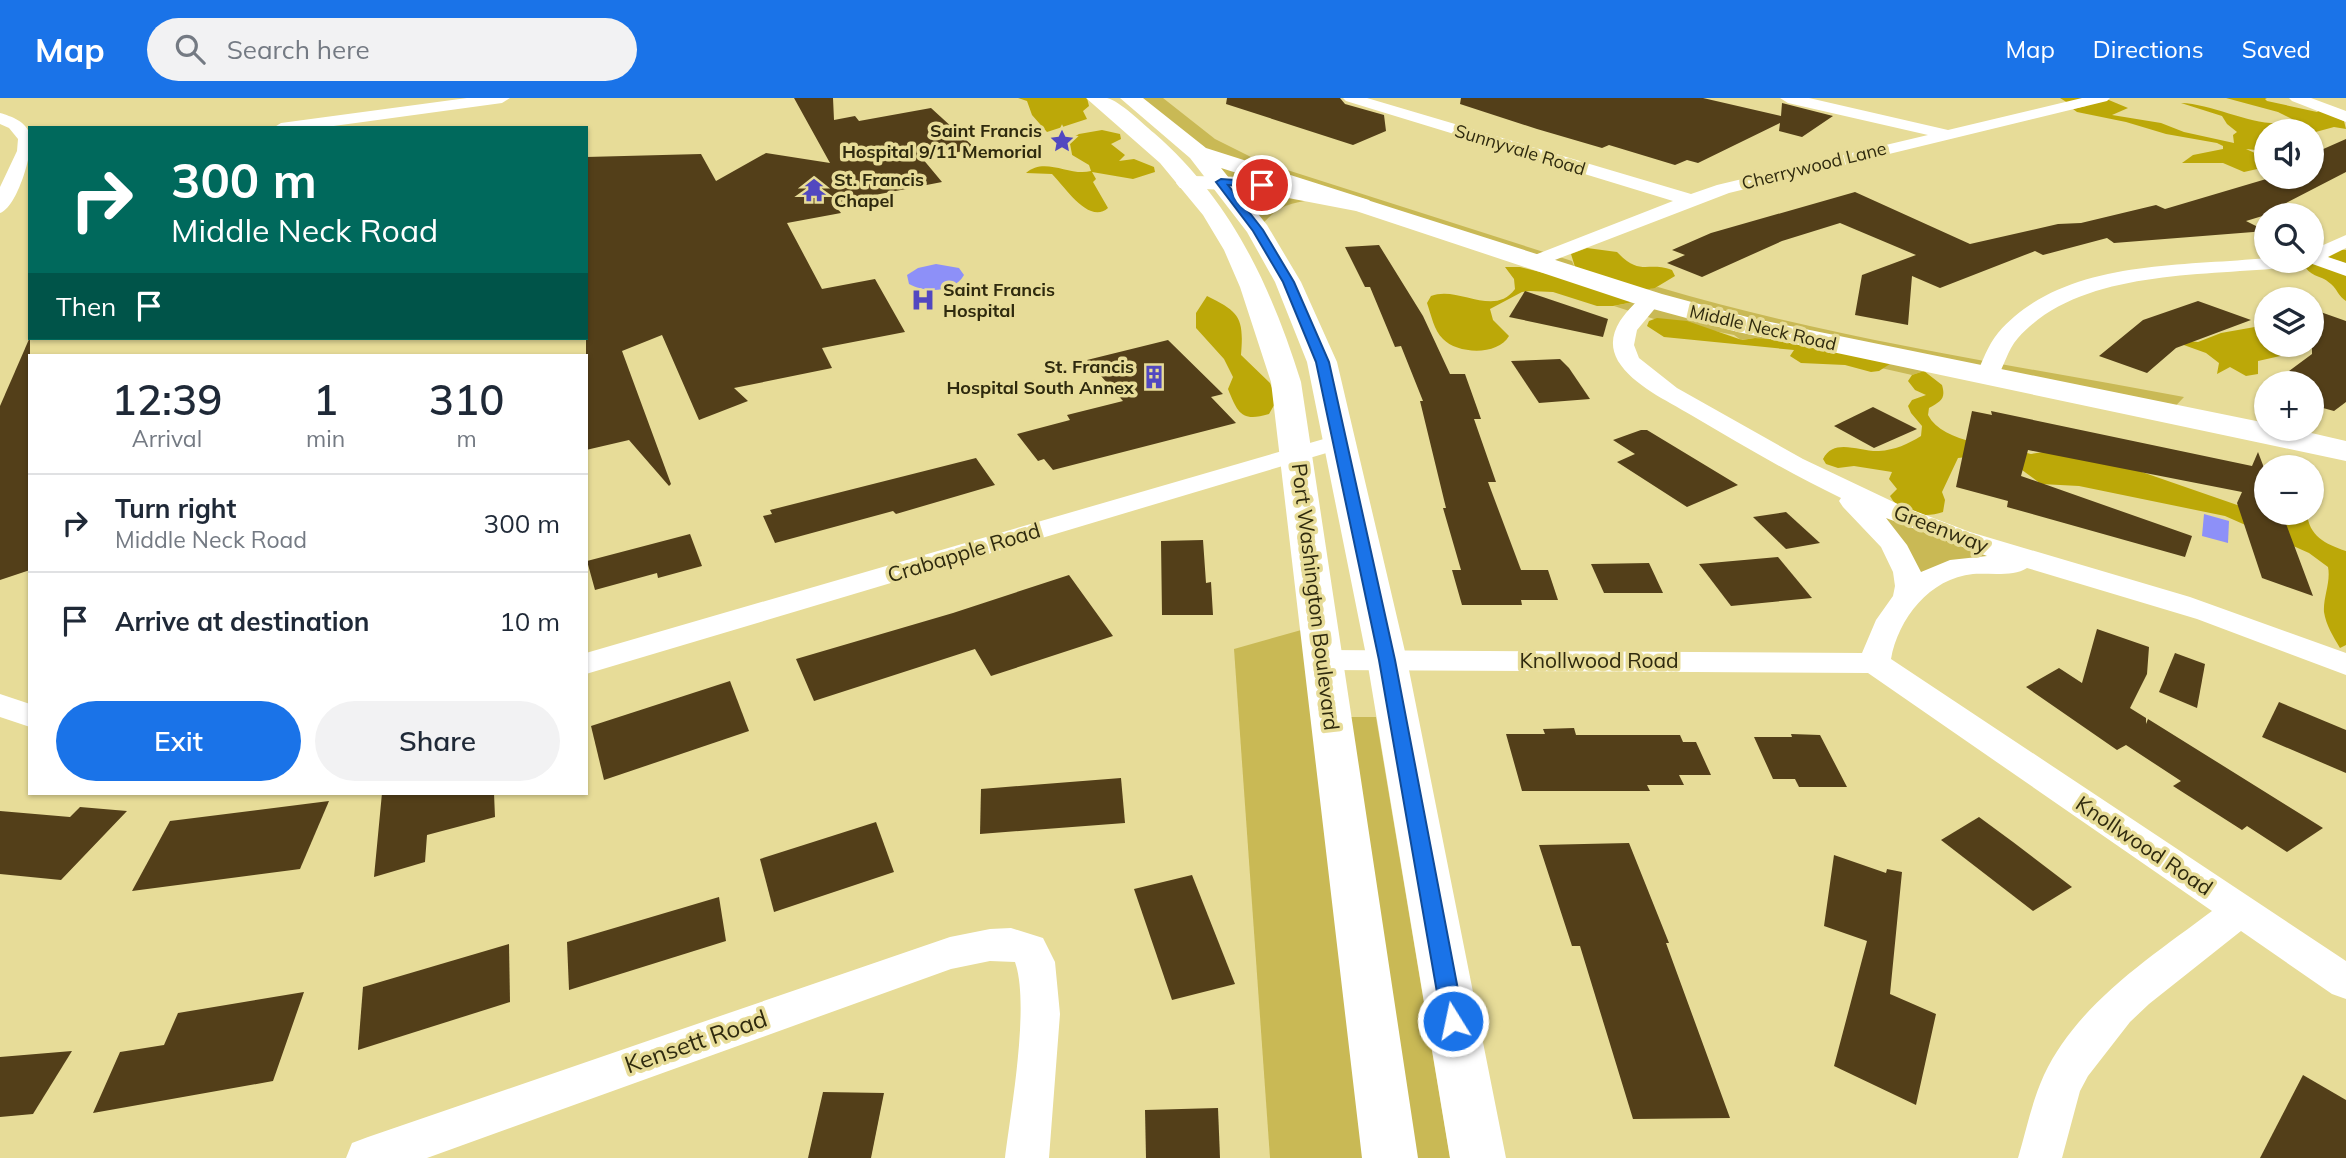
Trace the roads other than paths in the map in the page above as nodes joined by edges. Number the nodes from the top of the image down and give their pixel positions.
1 (502, 98) edge
2 (1096, 98) edge
3 (1130, 98) edge
4 (1351, 98) edge
5 (1788, 98) edge
6 (2102, 98) edge
7 (2297, 98) edge
8 (385, 106) edge
9 (2346, 117) edge
10 (0, 118) edge
11 (290, 126) edge
12 (1948, 134) junction
13 (1198, 153) junction
14 (25, 162) edge
15 (1221, 182) junction
16 (1188, 183) junction
17 (1690, 200) junction
18 (1361, 205) junction
19 (0, 207) edge
20 (1258, 230) junction
21 (2346, 241) edge
22 (2324, 252) edge
23 (1534, 262) junction
24 (2324, 262) edge
25 (2254, 265) edge
26 (2346, 270) edge
27 (1653, 300) junction
28 (1987, 376) junction
29 (1341, 441) junction
30 (2346, 451) edge
31 (1296, 454) junction
32 (1826, 479) junction
33 (2036, 563) junction
34 (1907, 600) junction
35 (1323, 660) junction
36 (1387, 660) junction
37 (588, 663) edge
38 (1875, 663) junction
39 (2346, 665) edge
40 (0, 705) edge
41 (28, 715) edge
42 (2240, 911) junction
43 (2346, 982) edge
44 (371, 1157) edge
45 (1027, 1158) edge
46 (1391, 1158) edge
47 (1478, 1158) edge
48 (2040, 1158) edge

1 - 8 street
2 - 16 main road, Port Washington Boulevard
3 - 13 main road
4 - 17 street, Sunnyvale Road
5 - 12 street
6 - 12 street, Cherrywood Lane
7 - 9 street
8 - 11 street
10 - 14 street
12 - 17 street, Cherrywood Lane
13 - 15 main road
13 - 18 main road
14 - 19 street
15 - 16 main road, Middle Neck Road
15 - 18 main road, Middle Neck Road
15 - 20 main road
16 - 31 main road, Port Washington Boulevard
17 - 23 street, Cherrywood Lane
18 - 20 main road
18 - 23 main road, Middle Neck Road
20 - 29 main road
21 - 22 street
23 - 27 main road, Middle Neck Road
24 - 26 street
25 - 28 street
27 - 28 main road, Middle Neck Road
27 - 32 street, Greenway
28 - 30 main road, Middle Neck Road
29 - 31 street, Crabapple Road
29 - 36 main road
31 - 35 main road, Port Washington Boulevard
31 - 37 street, Crabapple Road
32 - 33 street, Greenway
32 - 34 street
33 - 34 street
33 - 39 street, Greenway
34 - 38 street
35 - 36 street, Knollwood Road
35 - 46 main road, Port Washington Boulevard
36 - 38 street, Knollwood Road
36 - 47 main road
38 - 42 street, Knollwood Road
40 - 41 street
42 - 43 street, Knollwood Road
42 - 48 street
44 - 45 street, Kensett Road

